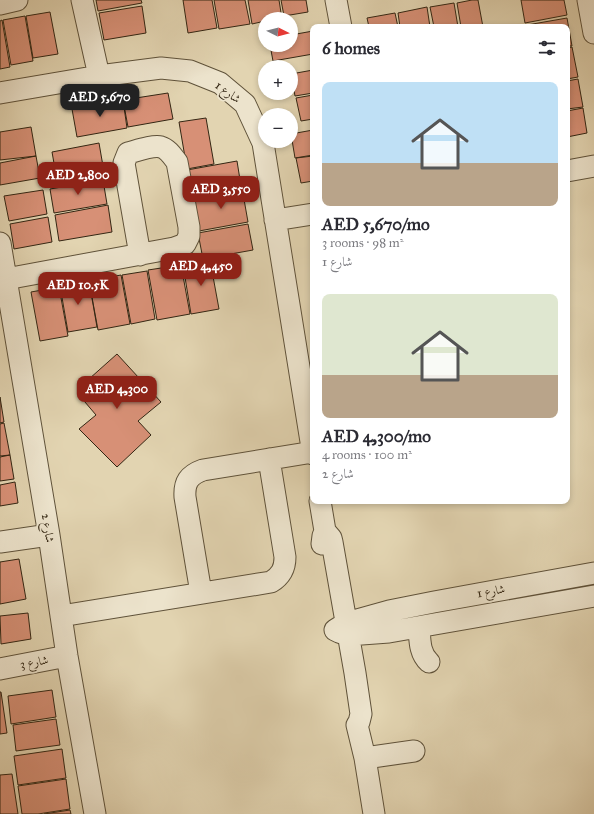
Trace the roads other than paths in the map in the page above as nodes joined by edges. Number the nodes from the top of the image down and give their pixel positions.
1 (17, 0) edge
2 (82, 0) edge
3 (336, 0) edge
4 (588, 0) edge
5 (0, 4) edge
6 (340, 24) edge
7 (594, 33) edge
8 (99, 76) junction
9 (0, 93) edge
10 (594, 166) edge
11 (570, 170) edge
12 (310, 214) edge
13 (275, 220) junction
14 (0, 243) edge
15 (140, 255) junction
16 (6, 279) junction
17 (310, 435) edge
18 (310, 453) edge
19 (269, 459) junction
20 (320, 504) edge
21 (325, 531) junction
22 (49, 535) junction
23 (0, 542) edge
24 (594, 573) edge
25 (340, 588) junction
26 (200, 593) junction
27 (594, 596) edge
28 (389, 611) junction
29 (61, 616) junction
30 (419, 627) junction
31 (343, 629) junction
32 (389, 632) junction
33 (67, 656) junction
34 (429, 662) dead end
35 (0, 669) edge
36 (355, 673) junction
37 (357, 725) junction
38 (414, 751) dead end
39 (365, 758) junction
40 (95, 814) edge
41 (374, 814) edge

1 - 5 street
2 - 8 street
3 - 6 street
4 - 7 street
8 - 9 street, شارع 1
8 - 13 street, شارع 1
10 - 11 street
12 - 13 street
13 - 17 street, شارع 1
14 - 16 street, شارع 2
15 - 15 street
15 - 16 street
16 - 22 street, شارع 2
18 - 19 street
19 - 26 street
19 - 26 street
20 - 21 street
21 - 25 street
21 - 31 street
22 - 23 street
22 - 29 street, شارع 2
24 - 28 street, شارع 1
25 - 28 street, شارع 1
25 - 31 street
26 - 29 street
27 - 30 street, شارع 1
28 - 31 street, شارع 1
29 - 33 street, شارع 2
30 - 32 street, شارع 1
30 - 34 street
31 - 32 street, شارع 1
31 - 36 street
31 - 37 street
32 - 36 street, شارع 1
33 - 35 street, شارع 3
33 - 40 street, شارع 2
36 - 37 street
37 - 39 street
38 - 39 street
39 - 41 street

